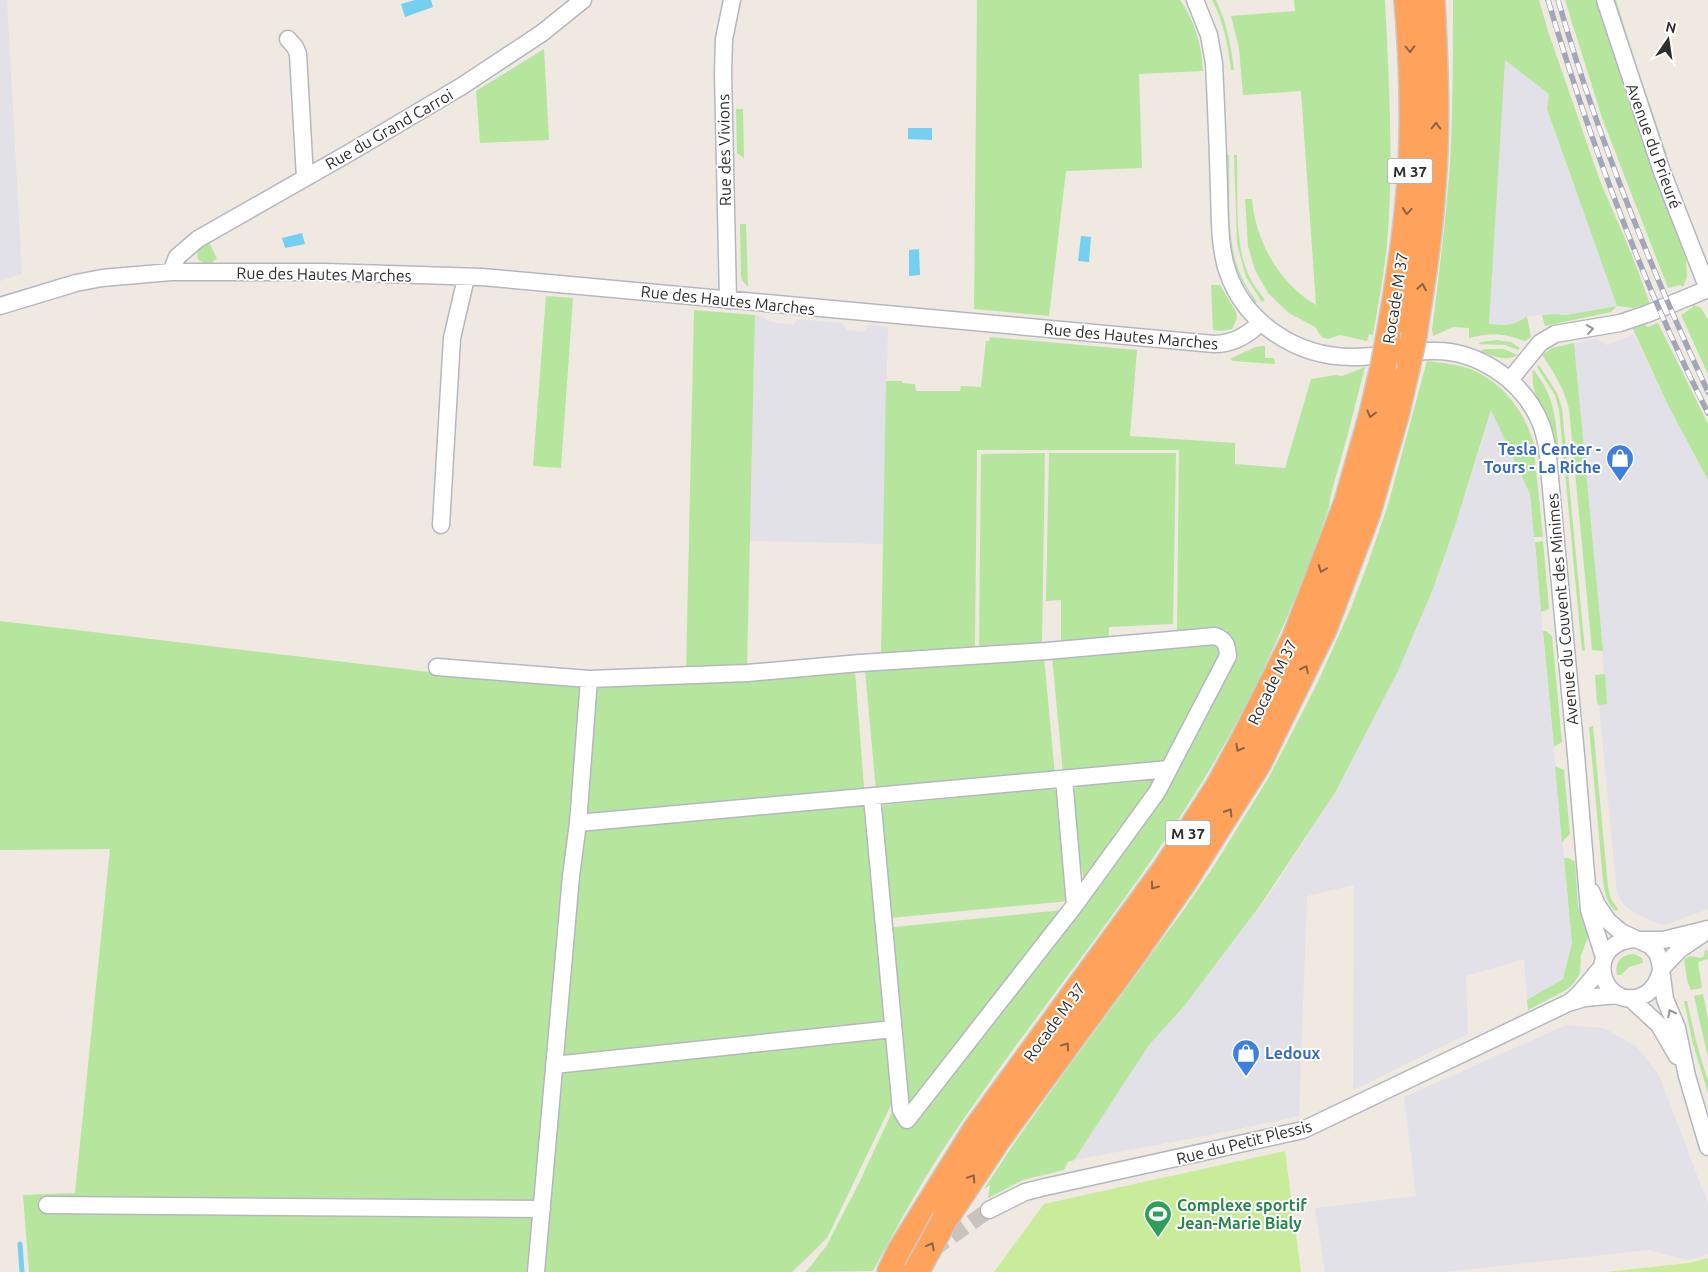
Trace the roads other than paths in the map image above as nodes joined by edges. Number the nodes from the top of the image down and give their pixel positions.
1 (583, 0) edge
2 (732, 0) edge
3 (1195, 0) edge
4 (1407, 0) edge
5 (1432, 0) edge
6 (1605, 0) edge
7 (288, 39) dead end
8 (305, 178) junction
9 (189, 247) junction
10 (171, 272) junction
11 (189, 272) junction
12 (466, 278) junction
13 (1708, 289) edge
14 (728, 300) junction
15 (0, 306) edge
16 (1260, 323) junction
17 (1510, 380) junction
18 (441, 525) dead end
19 (437, 667) dead end
20 (588, 679) junction
21 (1169, 769) junction
22 (1064, 779) junction
23 (872, 796) junction
24 (578, 823) junction
25 (1587, 881) junction
26 (1075, 905) junction
27 (1708, 930) edge
28 (1634, 939) junction
29 (1603, 962) junction
30 (1661, 970) junction
31 (1624, 997) junction
32 (1568, 1003) junction
33 (893, 1029) junction
34 (554, 1065) junction
35 (1687, 1076) junction
36 (1708, 1146) edge
37 (48, 1205) dead end
38 (542, 1210) junction
39 (989, 1210) tunnel mouth
40 (895, 1262) edge
41 (536, 1272) edge
42 (916, 1272) edge

1 - 8 street, Rue du Grand Carroi
2 - 14 street, Rue des Vivions
3 - 16 street, Avenue du Couvent des Minimes
4 -> 40 highway, Rocade M 37 / M 37, bridge
42 -> 5 highway, Rocade M 37 / M 37, bridge
6 - 13 street, Avenue du Prieuré
7 - 8 street
8 - 9 street, Rue du Grand Carroi
9 - 10 street, Rue du Grand Carroi
9 - 11 street
10 - 11 street
10 - 15 street
11 - 12 street, Rue des Hautes Marches
12 - 14 street, Rue des Hautes Marches
12 - 18 street
17 -> 13 street
14 - 16 street, Rue des Hautes Marches
16 - 17 street, Avenue du Couvent des Minimes
17 - 25 street, Avenue du Couvent des Minimes
19 - 20 street
20 - 21 street
20 - 24 street
21 - 22 street
21 - 26 street
22 - 23 street
22 - 26 street
23 - 24 street
23 - 33 street
24 - 34 street
25 - 28 street, Avenue du Couvent des Minimes
25 - 29 street, Avenue du Couvent des Minimes
26 - 33 street
27 - 28 street
27 - 30 street
28 - 29 street
28 - 30 street, Avenue du Couvent des Minimes
29 - 31 street, Avenue du Couvent des Minimes
29 - 32 street, Rue du Petit Plessis
30 - 31 street
35 -> 30 street, Avenue du Couvent des Minimes
31 - 32 street, Rue du Petit Plessis
31 - 35 street, Avenue du Couvent des Minimes
32 - 39 street, Rue du Petit Plessis
33 - 34 street
34 - 38 street
35 - 36 street, Avenue du Couvent des Minimes
37 - 38 street
38 - 41 street

